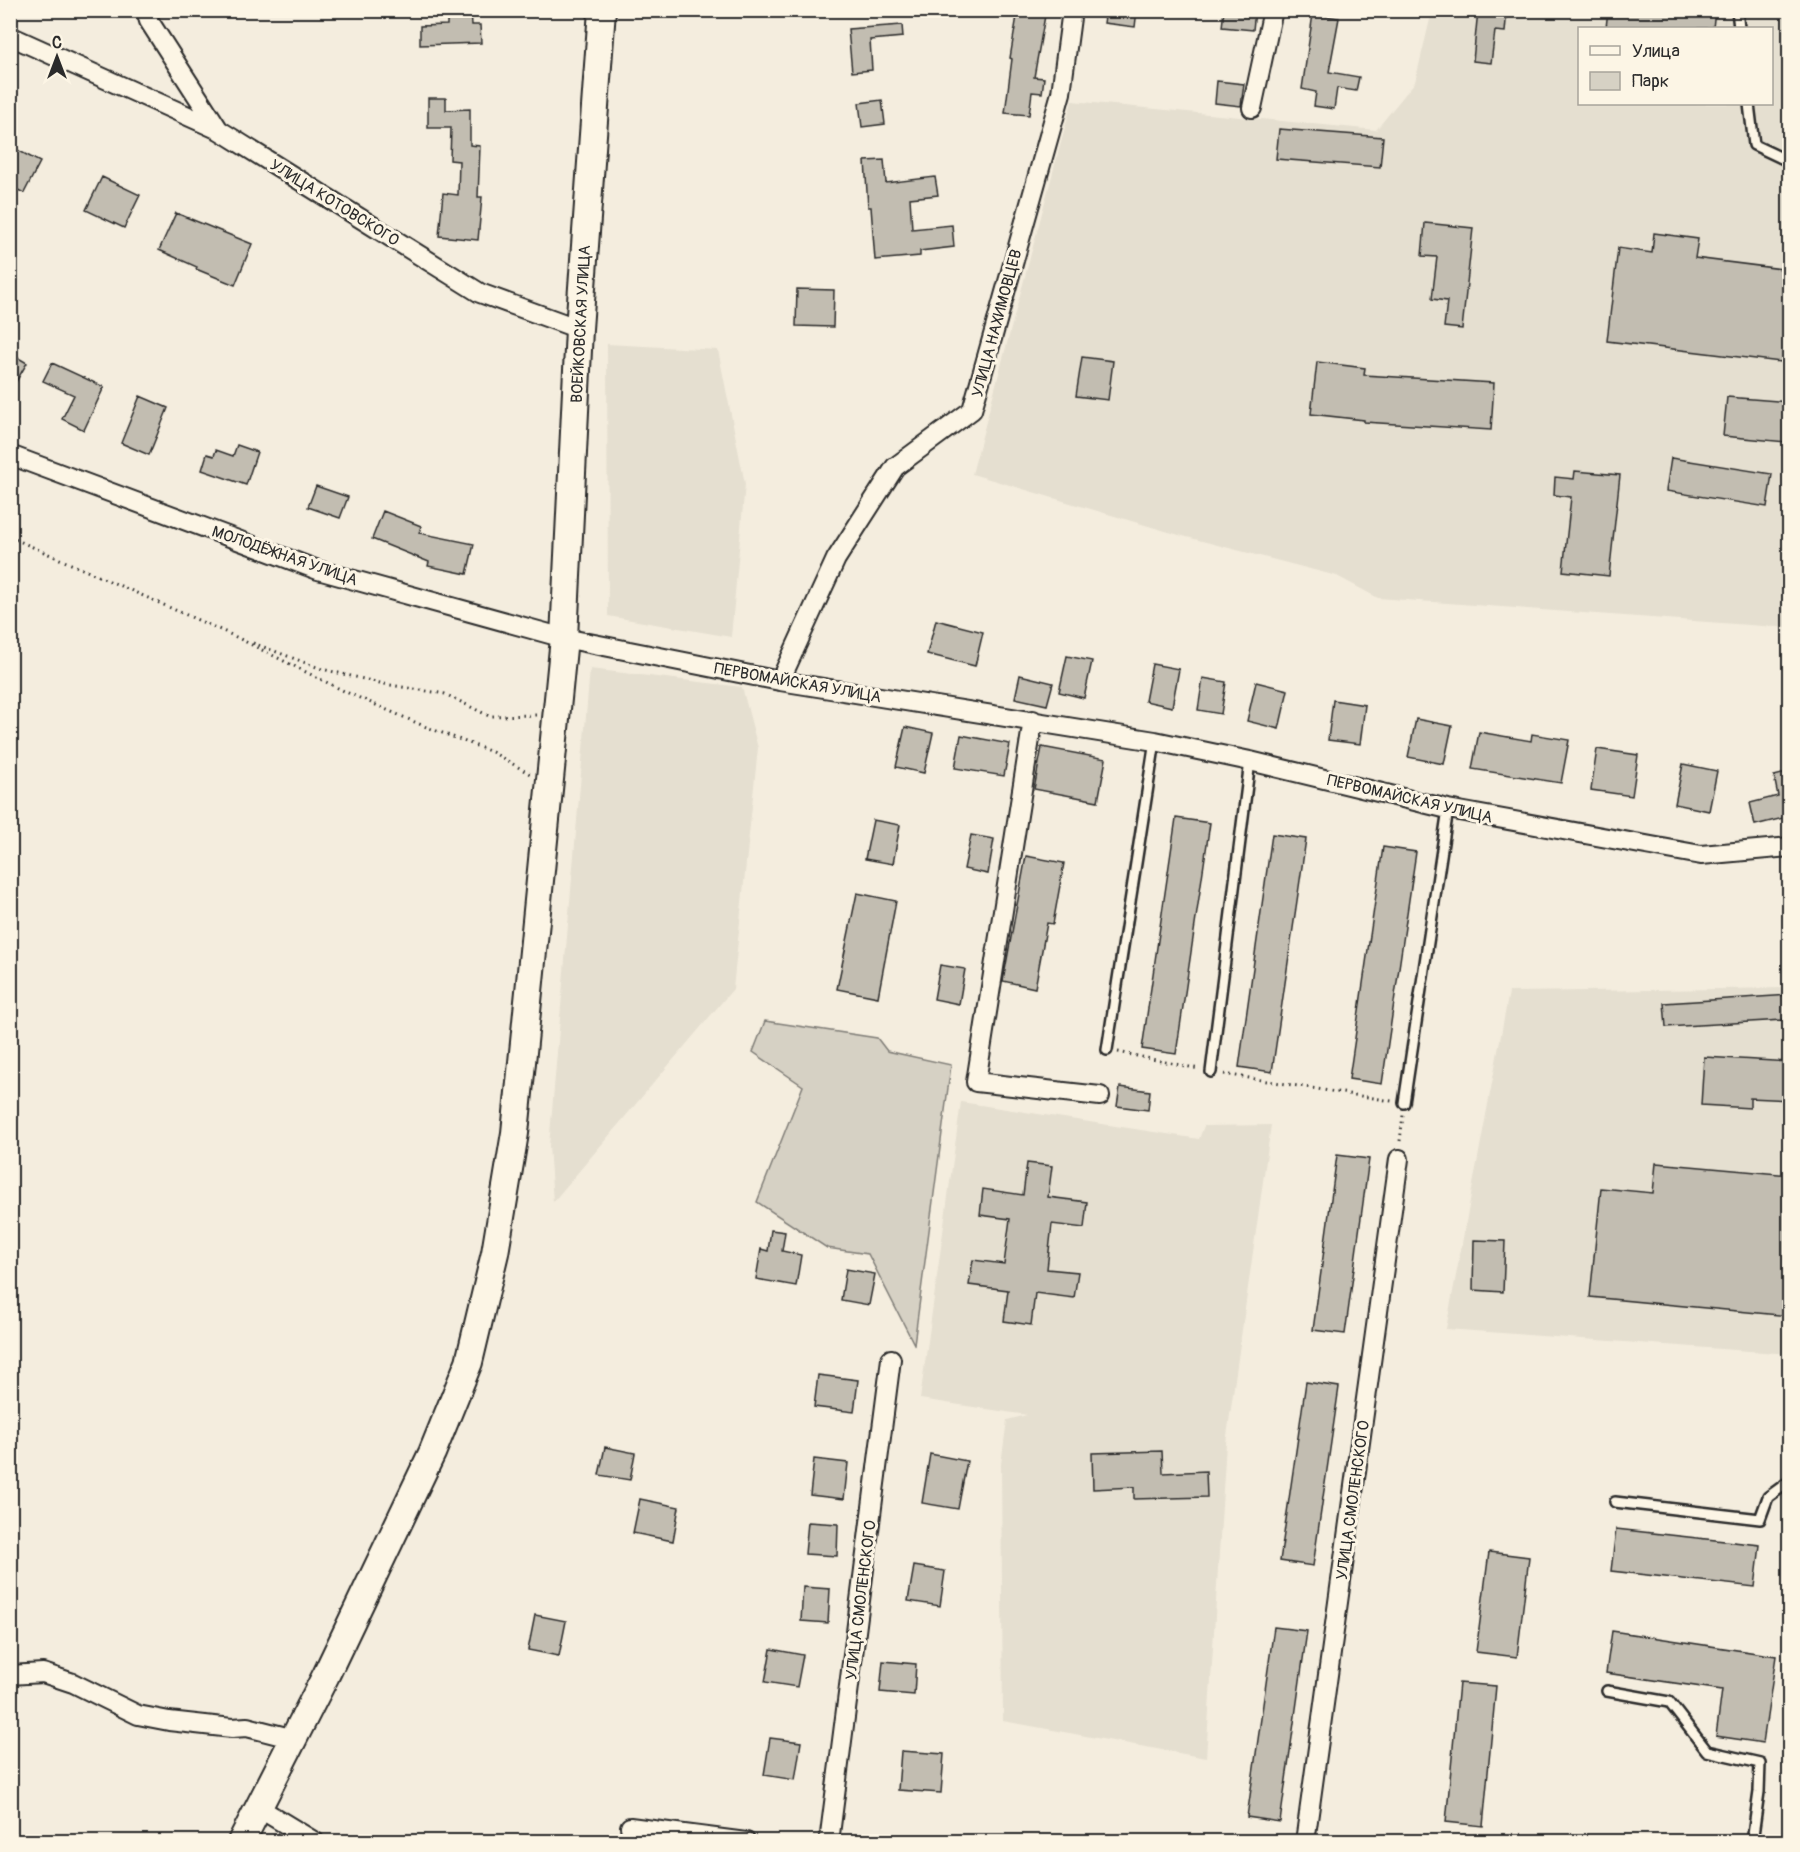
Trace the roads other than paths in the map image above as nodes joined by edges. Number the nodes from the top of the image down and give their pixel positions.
1 (146, 10) edge
2 (602, 10) edge
3 (1072, 10) edge
4 (1273, 10) edge
5 (1737, 10) edge
6 (1739, 27) edge
7 (10, 36) edge
8 (1749, 105) edge
9 (1252, 108) dead end
10 (219, 130) junction
11 (1790, 162) edge
12 (579, 329) junction
13 (10, 455) edge
14 (564, 638) junction
15 (780, 681) junction
16 (1033, 720) junction
17 (1155, 741) junction
18 (1250, 761) junction
19 (1448, 809) junction
20 (1790, 847) edge
21 (1107, 1050) road end
22 (1210, 1071) road end
23 (1100, 1096) dead end
24 (1404, 1103) road end
25 (1399, 1159) road end
26 (891, 1359) dead end
27 (1790, 1481) edge
28 (1615, 1502) dead end
29 (10, 1675) edge
30 (1607, 1691) dead end
31 (294, 1738) junction
32 (259, 1808) junction
33 (630, 1827) dead end
34 (241, 1842) edge
35 (315, 1842) edge
36 (746, 1842) edge
37 (829, 1842) edge
38 (1305, 1842) edge
39 (1752, 1842) edge

1 - 10 street, УЛИЦА КОТОВСКОГО
2 - 12 main road, ВОЕЙКОВСКАЯ УЛИЦА
3 - 15 street, УЛИЦА НАХИМОВЦЕВ
4 - 9 street
5 - 6 lane
7 - 10 street
8 - 11 lane
10 - 12 street, УЛИЦА КОТОВСКОГО
12 - 14 main road, ВОЕЙКОВСКАЯ УЛИЦА
13 - 14 street, МОЛОДЁЖНАЯ УЛИЦА
14 - 15 street, ПЕРВОМАЙСКАЯ УЛИЦА
14 - 31 main road, ВОЕЙКОВСКАЯ УЛИЦА
15 - 16 street, ПЕРВОМАЙСКАЯ УЛИЦА
16 - 17 street, ПЕРВОМАЙСКАЯ УЛИЦА
16 - 23 street
17 - 18 street, ПЕРВОМАЙСКАЯ УЛИЦА
17 - 21 lane
18 - 19 street, ПЕРВОМАЙСКАЯ УЛИЦА
18 - 22 lane
19 - 20 street, ПЕРВОМАЙСКАЯ УЛИЦА
19 - 24 lane
25 - 38 street, УЛИЦА СМОЛЕНСКОГО
26 - 37 street, УЛИЦА СМОЛЕНСКОГО
27 - 28 lane
29 - 31 street
30 - 39 lane
31 - 32 main road, ВОЕЙКОВСКАЯ УЛИЦА
32 - 34 main road, ВОЕЙКОВСКАЯ УЛИЦА
32 - 35 street
33 - 36 street

